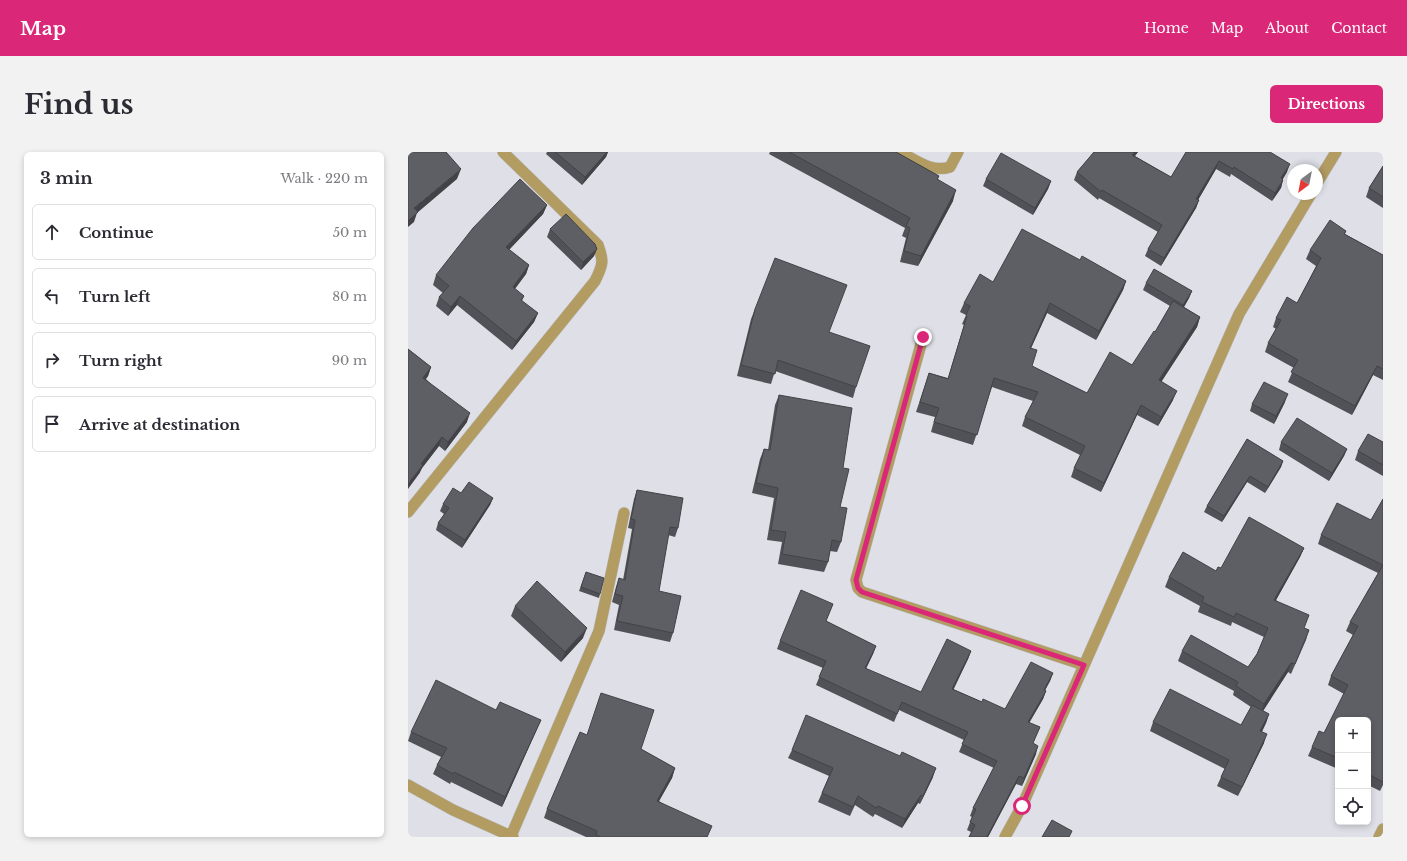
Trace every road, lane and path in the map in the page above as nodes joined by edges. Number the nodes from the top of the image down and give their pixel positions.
1 (503, 152) edge
2 (900, 152) edge
3 (958, 152) edge
4 (1336, 152) edge
5 (1323, 173) edge
6 (1307, 200) edge
7 (923, 337) dead end
8 (408, 512) edge
9 (624, 513) dead end
10 (1084, 665) junction
11 (408, 785) edge
12 (1383, 829) edge
13 (512, 837) edge
14 (1005, 837) edge
15 (1379, 837) edge

1 - 8 street
2 - 3 street
4 - 5 street
6 - 10 street
7 - 10 street
9 - 13 street
10 - 14 street
11 - 13 street
12 - 15 street

